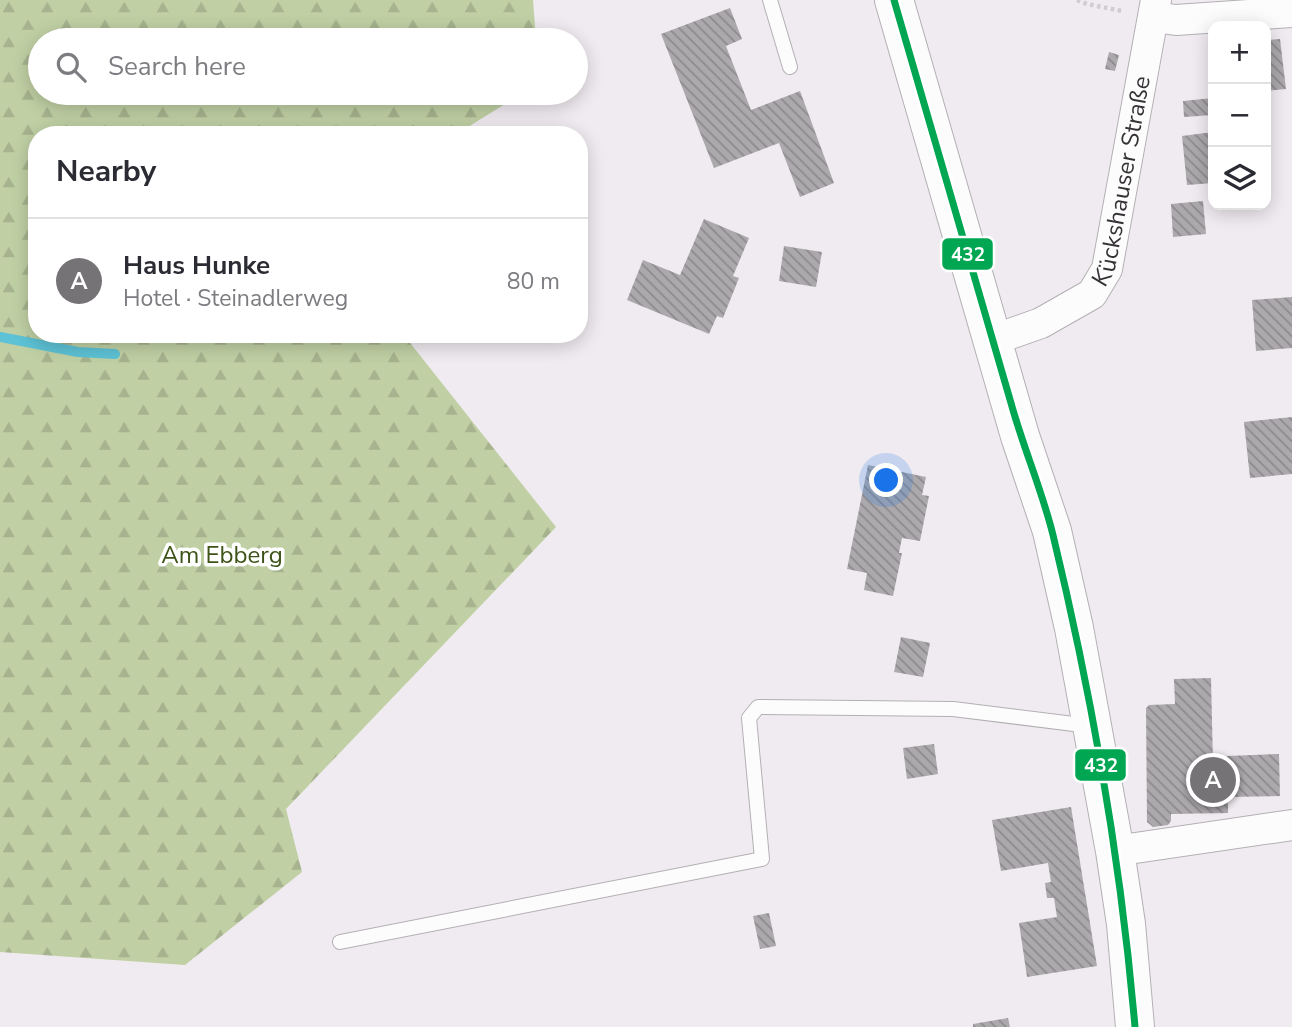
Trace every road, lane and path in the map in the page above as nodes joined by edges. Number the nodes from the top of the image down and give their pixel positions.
1 (770, 0) edge
2 (894, 0) edge
3 (1077, 0) edge
4 (1155, 8) edge
5 (1292, 12) edge
6 (790, 67) dead end
7 (993, 340) junction
8 (1091, 726) junction
9 (1292, 825) edge
10 (1115, 851) junction
11 (340, 942) dead end
12 (1135, 1027) edge

1 - 6 lane
2 - 7 street
3 - 4 path
4 - 5 street
4 - 7 street, Kückshauser Straße
7 - 8 street
8 - 10 street
8 - 11 lane
9 - 10 street
10 - 12 street

